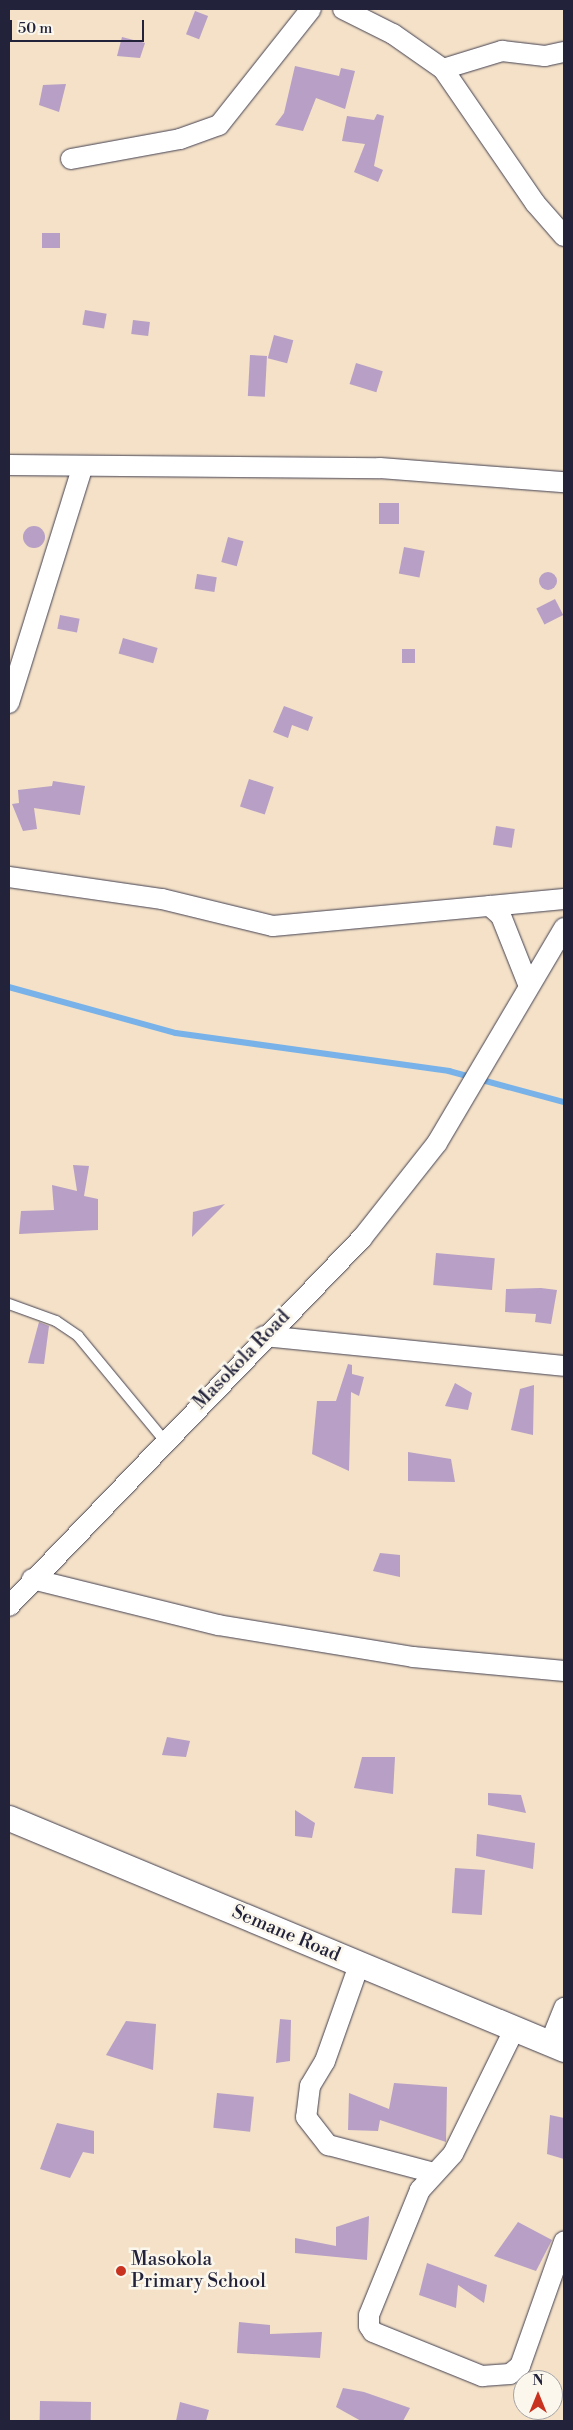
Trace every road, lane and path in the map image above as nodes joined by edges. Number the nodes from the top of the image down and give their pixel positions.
1 (311, 9) edge
2 (343, 9) edge
3 (564, 52) edge
4 (443, 69) junction
5 (70, 159) dead end
6 (564, 236) edge
7 (9, 465) edge
8 (82, 468) junction
9 (564, 482) edge
10 (9, 703) edge
11 (9, 877) edge
12 (564, 899) edge
13 (490, 906) junction
14 (564, 928) edge
15 (528, 984) junction
16 (9, 1304) edge
17 (264, 1336) junction
18 (564, 1366) edge
19 (164, 1440) junction
20 (32, 1580) junction
21 (9, 1606) edge
22 (564, 1670) edge
23 (9, 1818) edge
24 (359, 1964) junction
25 (564, 2008) edge
26 (515, 2028) junction
27 (557, 2046) edge
28 (434, 2173) junction
29 (564, 2242) edge

1 - 5 street
2 - 4 street
3 - 4 street
4 - 6 street
7 - 8 street
8 - 9 street
8 - 10 street
11 - 13 street
12 - 13 street
13 - 15 street
14 - 15 street
15 - 17 street, Masokola Road
16 - 19 lane
17 - 18 street
17 - 19 street, Masokola Road
19 - 20 street, Masokola Road
20 - 21 street, Masokola Road
20 - 22 street
23 - 24 street, Semane Road
24 - 26 street, Semane Road
24 - 28 street
25 - 27 street
26 - 27 street, Semane Road
26 - 28 street
28 - 29 street

